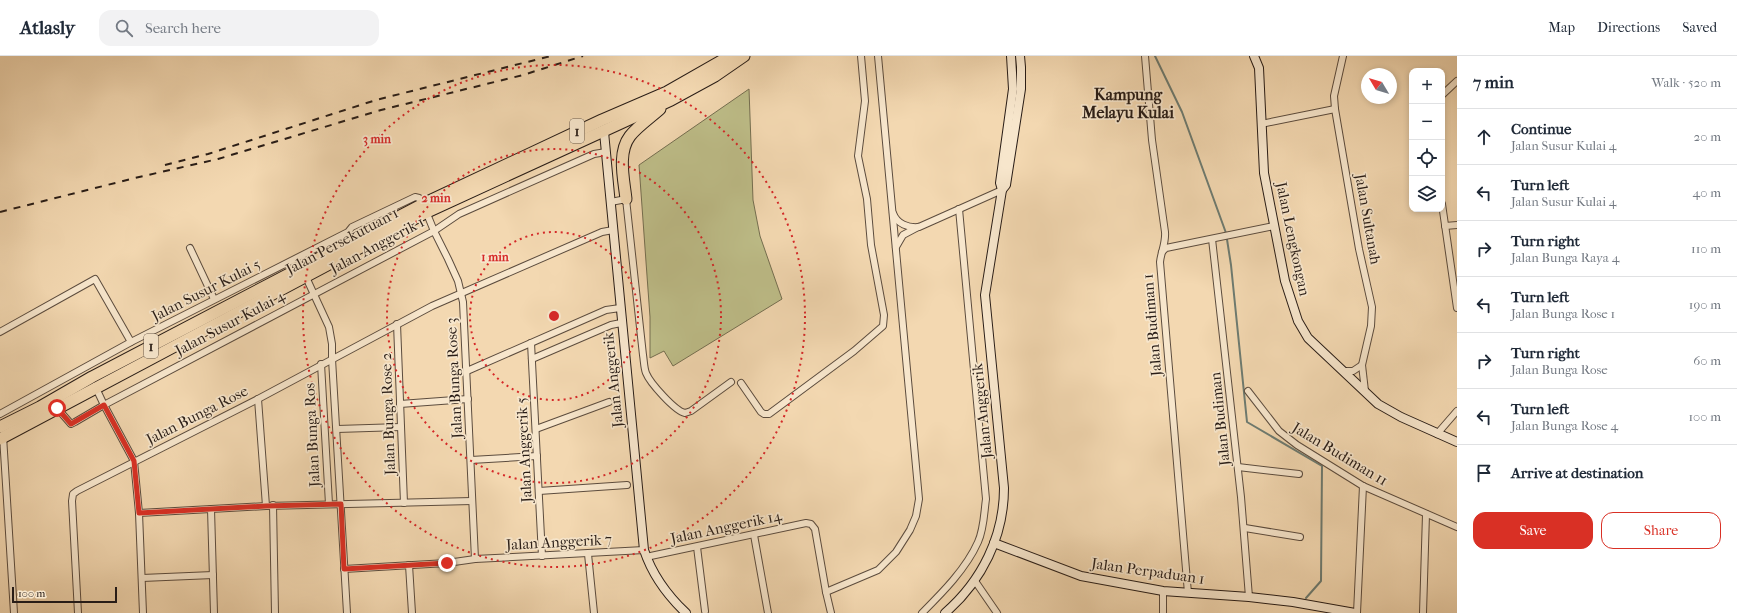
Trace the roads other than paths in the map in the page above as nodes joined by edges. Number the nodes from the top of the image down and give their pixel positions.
1 (730, 56) edge
2 (744, 56) edge
3 (861, 56) edge
4 (878, 56) edge
5 (1011, 56) edge
6 (1020, 56) edge
7 (1145, 56) edge
8 (1254, 56) edge
9 (1343, 56) edge
10 (1457, 81) edge
11 (1017, 89) junction
12 (1445, 93) edge
13 (671, 100) junction
14 (1336, 109) junction
15 (1261, 124) junction
16 (604, 132) junction
17 (606, 152) junction
18 (1002, 190) junction
19 (626, 199) junction
20 (610, 202) junction
21 (891, 206) junction
22 (425, 208) junction
23 (959, 209) junction
24 (1443, 212) edge
25 (1457, 224) edge
26 (1274, 226) junction
27 (1445, 226) junction
28 (919, 227) junction
29 (434, 230) junction
30 (613, 230) junction
31 (1212, 239) junction
32 (352, 241) junction
33 (190, 248) dead end
34 (895, 248) junction
35 (1162, 252) junction
36 (301, 267) junction
37 (306, 277) junction
38 (461, 292) junction
39 (314, 293) junction
40 (214, 299) junction
41 (620, 308) junction
42 (1457, 308) edge
43 (621, 323) junction
44 (397, 324) junction
45 (0, 332) edge
46 (130, 342) junction
47 (531, 343) junction
48 (332, 359) junction
49 (532, 359) junction
50 (321, 364) junction
51 (1362, 365) junction
52 (467, 371) junction
53 (1344, 371) junction
54 (94, 382) junction
55 (731, 382) dead end
56 (741, 383) dead end
57 (1248, 391) dead end
58 (1365, 391) junction
59 (258, 399) junction
60 (468, 399) junction
61 (610, 402) dead end
62 (400, 404) junction
63 (104, 405) junction
64 (57, 408) junction
65 (1457, 411) edge
66 (0, 414) edge
67 (402, 427) junction
68 (337, 429) junction
69 (536, 429) junction
70 (1, 433) edge
71 (1437, 434) junction
72 (1457, 442) edge
73 (537, 456) junction
74 (471, 460) junction
75 (134, 461) junction
76 (1238, 467) junction
77 (1299, 474) dead end
78 (627, 485) dead end
79 (1363, 486) junction
80 (539, 491) junction
81 (7, 496) junction
82 (0, 499) edge
83 (472, 501) junction
84 (404, 502) junction
85 (329, 504) junction
86 (341, 504) junction
87 (273, 505) junction
88 (266, 506) junction
89 (211, 509) junction
90 (139, 513) junction
91 (1426, 514) junction
92 (1457, 527) edge
93 (1244, 528) junction
94 (754, 535) junction
95 (1300, 537) dead end
96 (994, 543) junction
97 (697, 547) junction
98 (588, 554) junction
99 (645, 554) junction
100 (542, 556) junction
101 (475, 559) junction
102 (409, 565) junction
103 (344, 569) junction
104 (213, 575) junction
105 (142, 578) junction
106 (975, 580) junction
107 (1163, 591) junction
108 (826, 592) junction
109 (1188, 593) junction
110 (1250, 597) junction
111 (706, 612) dead end
112 (14, 613) edge
113 (78, 613) edge
114 (143, 613) edge
115 (214, 613) edge
116 (275, 613) edge
117 (347, 613) edge
118 (412, 613) edge
119 (594, 613) edge
120 (686, 613) edge
121 (768, 613) edge
122 (831, 613) edge
123 (922, 613) edge
124 (945, 613) edge
125 (997, 613) edge
126 (1163, 613) edge
127 (1356, 613) edge
128 (1423, 613) edge

1 - 22 highway, Jalan Persekutuan 1 / 1
2 - 13 highway, Jalan Persekutuan 1 / 1
3 - 56 street
4 - 21 street
5 - 11 street, Jalan Anggerik
6 - 11 street, Jalan Anggerik
7 - 35 street, Jalan Budiman 1
8 - 15 street, Jalan Lengkongan
9 - 14 street, Jalan Sultanah
10 - 12 street
11 - 18 street, Jalan Anggerik
13 - 16 highway, Jalan Persekutuan 1 / 1
13 - 19 highway
14 - 15 street
14 - 51 street, Jalan Sultanah
15 - 26 street, Jalan Lengkongan
16 - 17 street, Jalan Anggerik
16 - 22 highway, Jalan Persekutuan 1 / 1
17 - 20 street, Jalan Anggerik
17 - 29 street, Jalan Anggerik 1
18 - 23 street
18 - 96 street, Jalan Anggerik
19 - 20 street
19 - 55 street
20 - 30 street, Jalan Anggerik
21 - 28 street
21 - 34 street
22 - 29 street, Jalan Bunga Rose 3
22 - 32 highway, Jalan Persekutuan 1 / 1
22 - 32 street, Jalan Susur Kulai 5
23 - 28 street
23 - 123 street
24 - 27 street
25 - 27 street
26 - 31 street
26 - 53 street, Jalan Lengkongan
27 - 42 street
28 - 34 street
29 - 38 street, Jalan Bunga Rose 3
29 - 39 street, Jalan Anggerik 1
30 - 38 street, Jalan Bunga Rose
30 - 41 street, Jalan Anggerik
31 - 35 street
31 - 76 street, Jalan Budiman
32 - 36 highway, Jalan Persekutuan 1 / 1
32 - 37 highway, Jalan Persekutuan 1 / 1
32 - 40 street, Jalan Susur Kulai 5
33 - 40 street
34 - 108 street
35 - 109 street, Jalan Budiman 1
36 - 37 street
36 - 54 highway, Jalan Persekutuan 1 / 1
37 - 39 street
37 - 54 highway, Jalan Persekutuan 1 / 1
38 - 44 street, Jalan Bunga Rose
38 - 52 street, Jalan Bunga Rose 3
39 - 48 street
39 - 63 street, Jalan Susur Kulai 4
40 - 46 street, Jalan Susur Kulai 5
41 - 43 street, Jalan Anggerik
41 - 47 street
43 - 49 street
43 - 99 street, Jalan Anggerik
44 - 48 street, Jalan Bunga Rose
44 - 62 street, Jalan Bunga Rose 2
45 - 46 street
46 - 66 street, Jalan Susur Kulai 5
47 - 49 street, Jalan Anggerik 5
47 - 52 street
48 - 50 street, Jalan Bunga Rose
48 - 68 street
49 - 69 street, Jalan Anggerik 5
50 - 59 street, Jalan Bunga Rose
50 - 85 street, Jalan Bunga Ros
51 - 53 street
51 - 58 street, Jalan Sultanah
52 - 60 street, Jalan Bunga Rose 3
53 - 58 street, Jalan Lengkongan
54 - 63 street
54 - 64 highway, Jalan Persekutuan 1 / 1
54 - 70 highway, Jalan Persekutuan 1 / 1
57 - 79 street, Jalan Budiman 11
58 - 71 street, Jalan Lengkongan
59 - 75 street, Jalan Bunga Rose
59 - 88 street
60 - 62 street
60 - 74 street, Jalan Bunga Rose 3
61 - 69 street
62 - 67 street, Jalan Bunga Rose 2
63 - 64 street, Jalan Susur Kulai 4
63 - 75 street
64 - 70 highway, Jalan Persekutuan 1 / 1
65 - 71 street
67 - 68 street
67 - 84 street, Jalan Bunga Rose 2
68 - 86 street
69 - 73 street, Jalan Anggerik 5
70 - 81 street
71 - 72 street, Jalan Lengkongan
73 - 74 street
73 - 80 street, Jalan Anggerik 5
74 - 83 street, Jalan Bunga Rose 3
75 - 90 street
75 - 113 street, Jalan Bunga Rose
76 - 77 street
76 - 93 street, Jalan Budiman
78 - 80 street
79 - 91 street, Jalan Budiman 11
79 - 127 street
80 - 100 street, Jalan Anggerik 5
81 - 82 street
81 - 112 street
83 - 84 street
83 - 101 street, Jalan Bunga Rose 3
84 - 86 street
85 - 86 street
85 - 87 street
86 - 103 street
87 - 88 street
87 - 116 street
88 - 89 street
89 - 90 street
89 - 104 street
90 - 105 street
91 - 92 street, Jalan Budiman 11
91 - 128 street
93 - 95 street
93 - 110 street, Jalan Budiman
94 - 97 street, Jalan Anggerik 14
94 - 108 street, Jalan Anggerik 14
94 - 121 street
96 - 106 street, Jalan Anggerik
96 - 107 street, Jalan Perpaduan 1
97 - 99 street, Jalan Anggerik 14
97 - 111 street
98 - 99 street, Jalan Anggerik 7
98 - 100 street, Jalan Anggerik 7
98 - 119 street
99 - 120 street, Jalan Anggerik
100 - 101 street, Jalan Anggerik 7
101 - 102 street, Jalan Anggerik 7
102 - 103 street, Jalan Anggerik 7
102 - 118 street
103 - 117 street
104 - 105 street
104 - 115 street
105 - 114 street
106 - 124 street, Jalan Anggerik
106 - 125 street
107 - 109 street, Jalan Perpaduan 1
107 - 126 street
108 - 122 street
109 - 110 street, Jalan Perpaduan 1
110 - 127 street, Jalan Perpaduan 1

